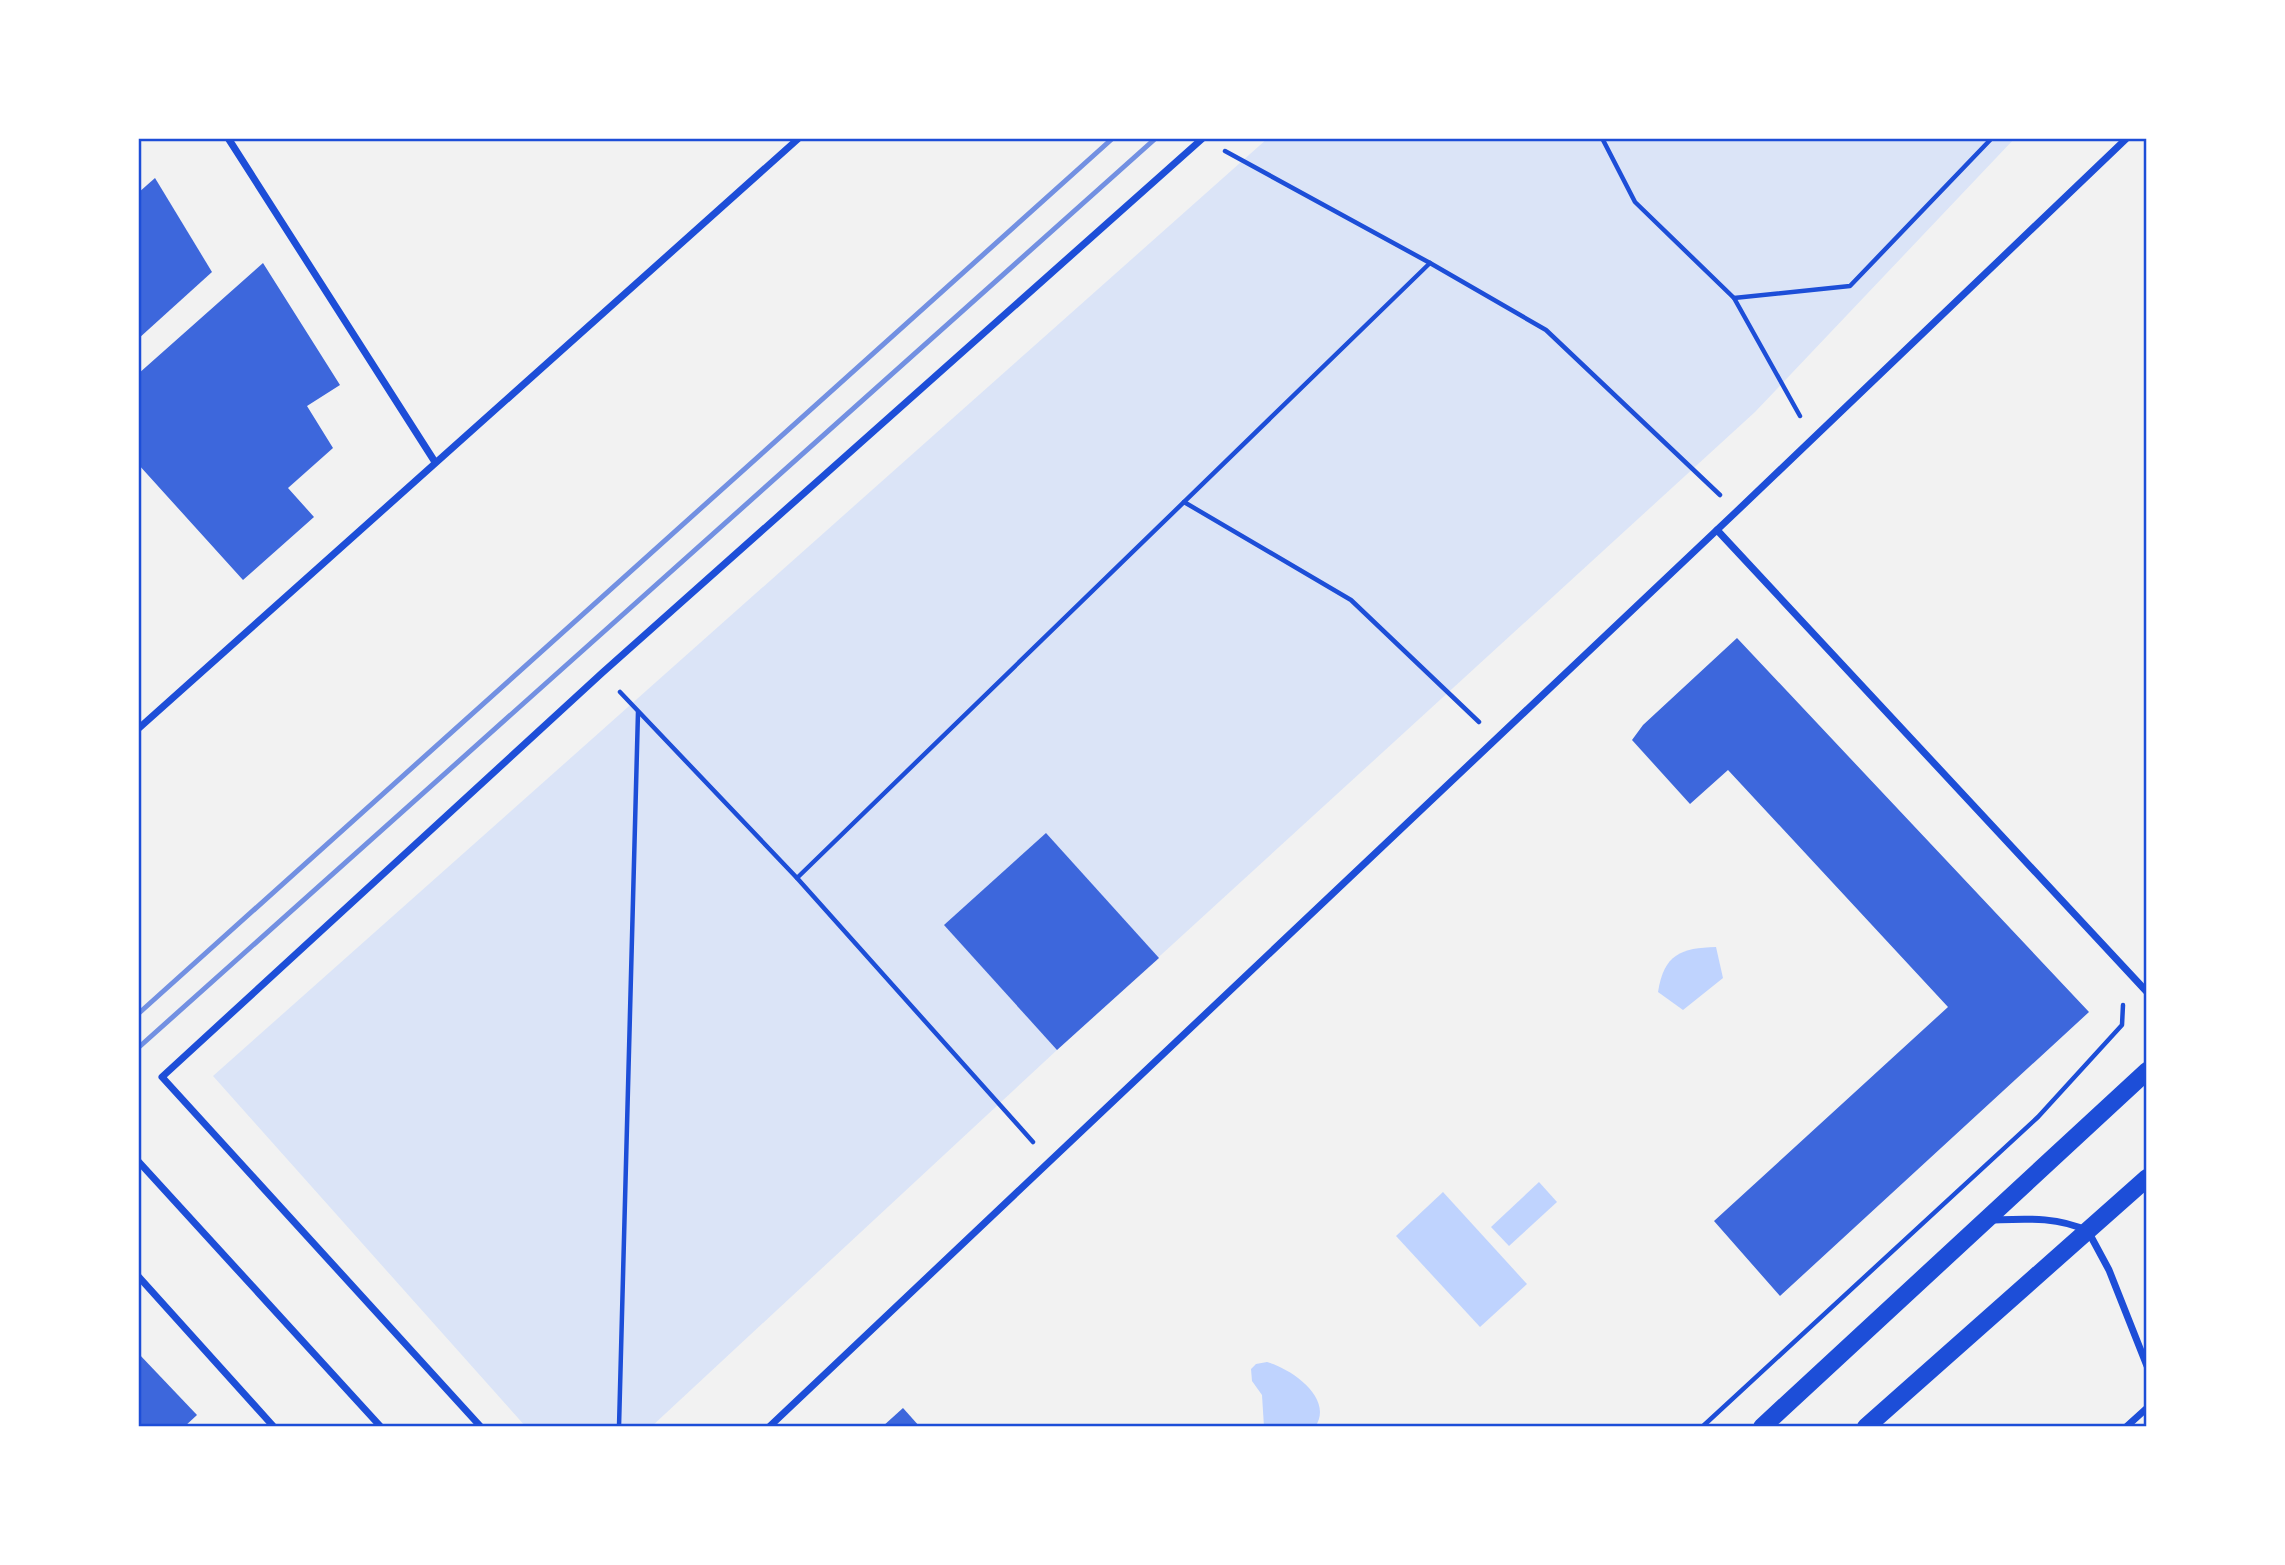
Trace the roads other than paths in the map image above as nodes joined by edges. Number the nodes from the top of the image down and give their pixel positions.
1 (228, 138) edge
2 (799, 138) edge
3 (1203, 138) edge
4 (2127, 138) edge
5 (435, 462) junction
6 (1717, 530) junction
7 (138, 729) edge
8 (2147, 992) edge
9 (2147, 1071) edge
10 (138, 1161) edge
11 (2147, 1178) edge
12 (1987, 1220) junction
13 (2088, 1231) junction
14 (138, 1276) edge
15 (2147, 1366) edge
16 (2147, 1408) edge
17 (274, 1427) edge
18 (381, 1427) edge
19 (481, 1427) edge
20 (769, 1427) edge
21 (1762, 1427) edge
22 (1866, 1427) edge
23 (2126, 1427) edge

1 - 5 street
2 - 5 street
3 - 19 street
4 - 6 street
5 - 7 street
6 - 8 street
6 - 20 street
9 - 12 main road
10 - 18 street
11 - 13 main road
12 - 13 street
12 - 21 main road
13 - 15 street
13 - 22 main road
14 - 17 street
16 - 23 street

